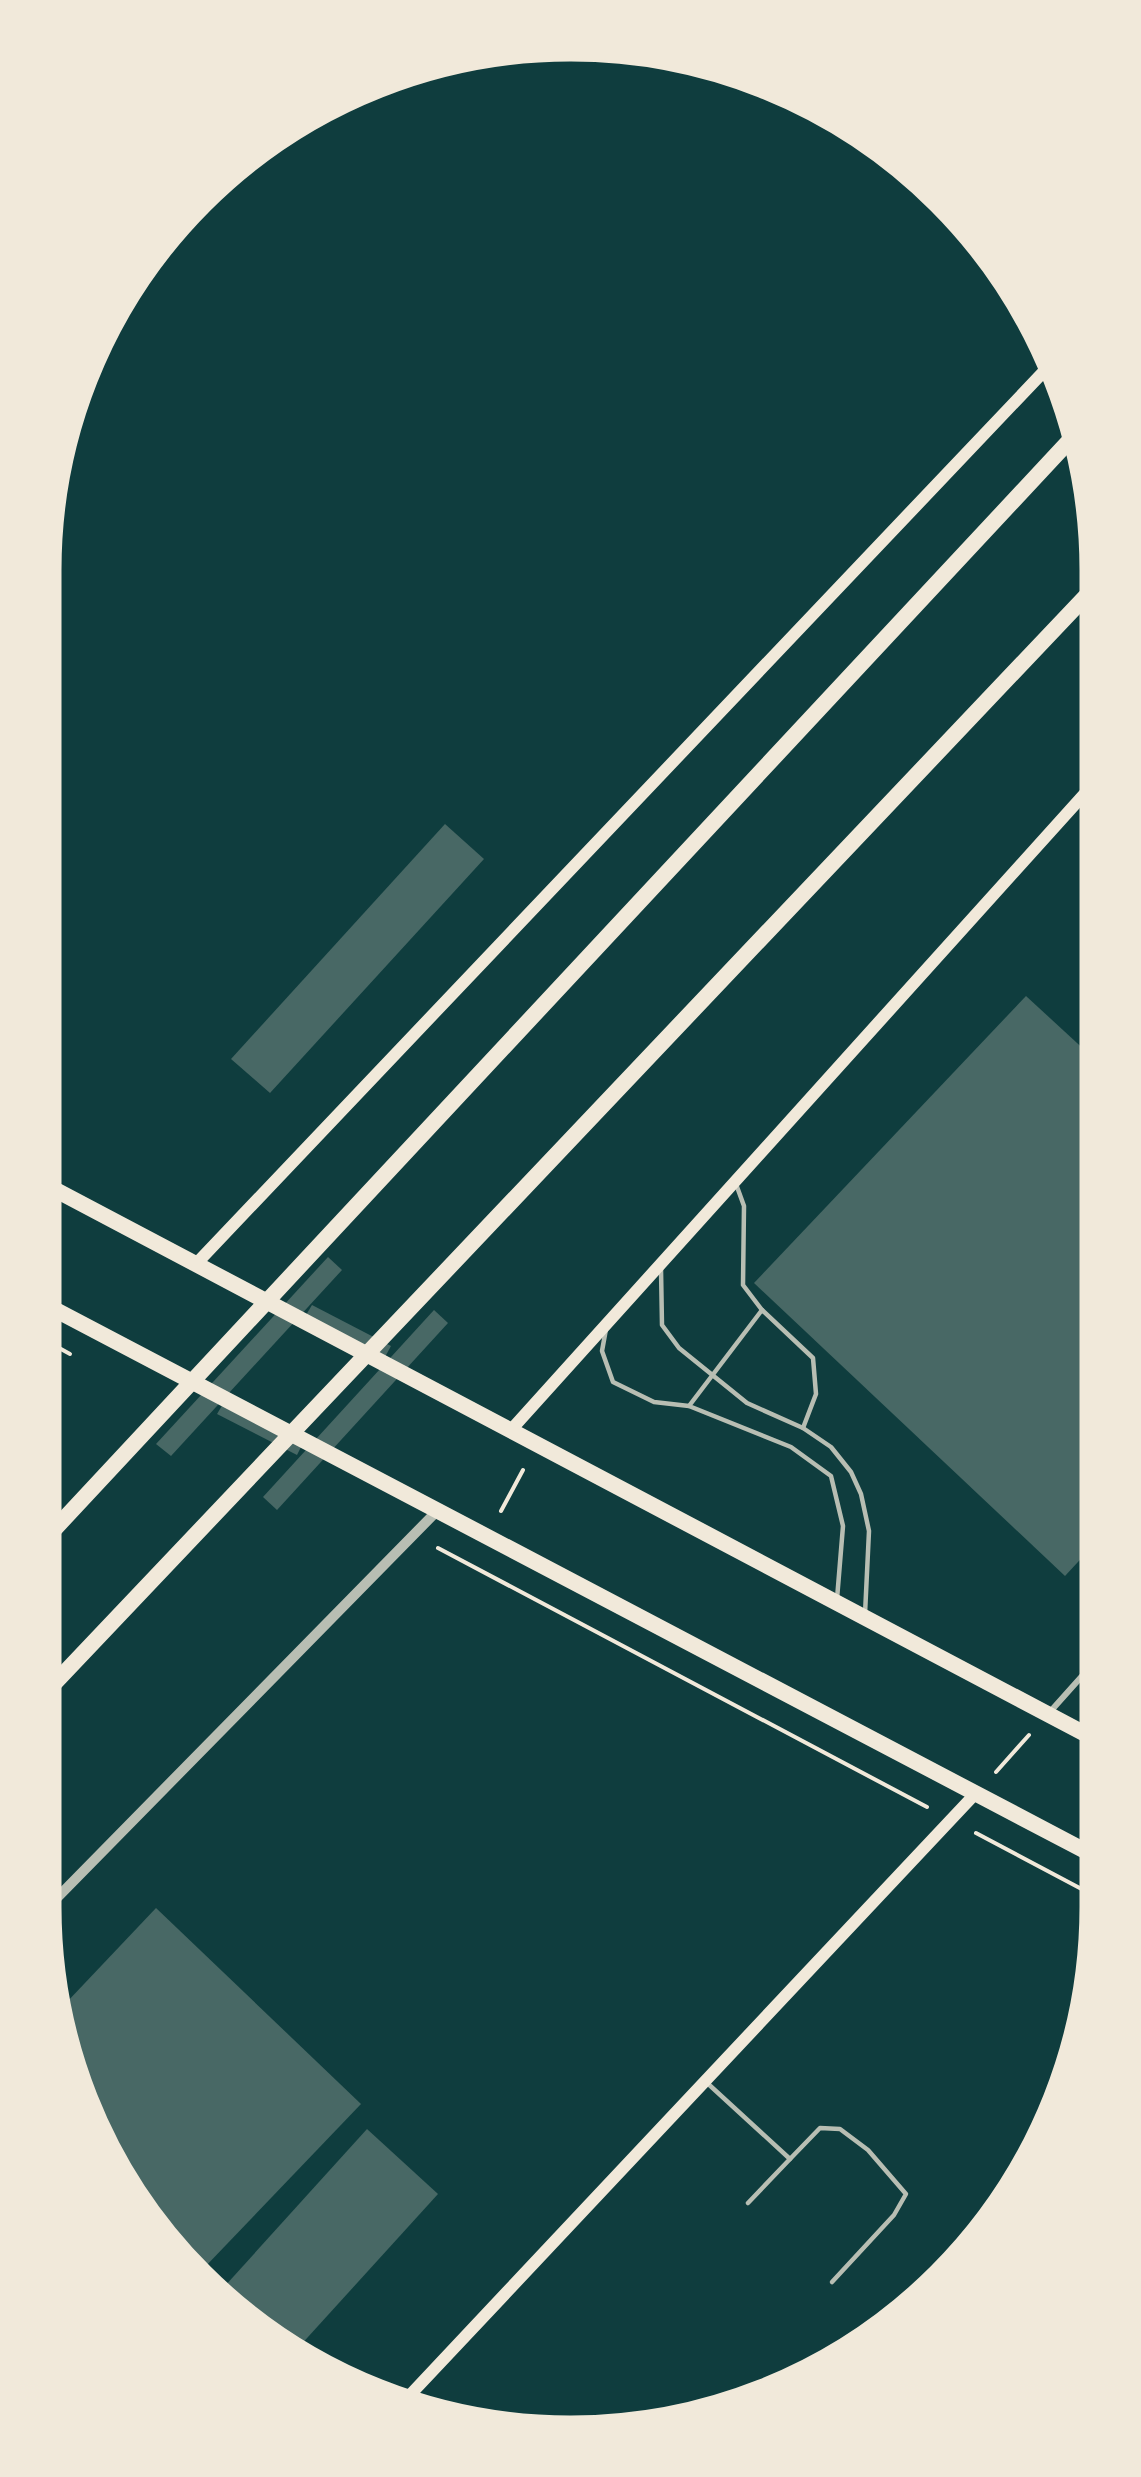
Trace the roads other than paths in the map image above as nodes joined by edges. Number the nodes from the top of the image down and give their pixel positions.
1 (1041, 374) edge
2 (1065, 445) edge
3 (1081, 601) edge
4 (1081, 798) edge
5 (735, 1182) junction
6 (60, 1191) edge
7 (661, 1263) junction
8 (196, 1264) junction
9 (762, 1310) junction
10 (60, 1312) edge
11 (607, 1323) junction
12 (713, 1373) junction
13 (688, 1406) junction
14 (803, 1428) junction
15 (511, 1430) junction
16 (437, 1511) junction
17 (60, 1523) edge
18 (837, 1602) junction
19 (864, 1617) junction
20 (60, 1677) edge
21 (1081, 1677) edge
22 (1048, 1715) junction
23 (1081, 1732) edge
24 (976, 1793) junction
25 (1081, 1849) edge
26 (60, 1895) edge
27 (705, 2081) junction
28 (790, 2159) junction
29 (748, 2203) dead end
30 (832, 2282) dead end
31 (413, 2392) edge

1 - 8 main road
2 - 17 highway
3 - 20 highway
4 - 5 main road
5 - 7 main road
5 - 9 lane
6 - 8 highway
7 - 11 main road
7 - 12 lane
8 - 15 highway
9 - 12 lane
9 - 14 lane
10 - 16 highway
11 - 13 lane
11 - 15 main road
12 - 13 lane
12 - 14 lane
13 - 18 lane
14 - 19 lane
15 - 18 highway
16 - 24 highway
16 - 26 street
18 - 19 highway
19 - 22 highway
21 - 22 street
22 - 23 highway
24 - 25 highway
24 - 27 main road
27 - 28 lane
27 - 31 main road
28 - 29 lane
28 - 30 lane

